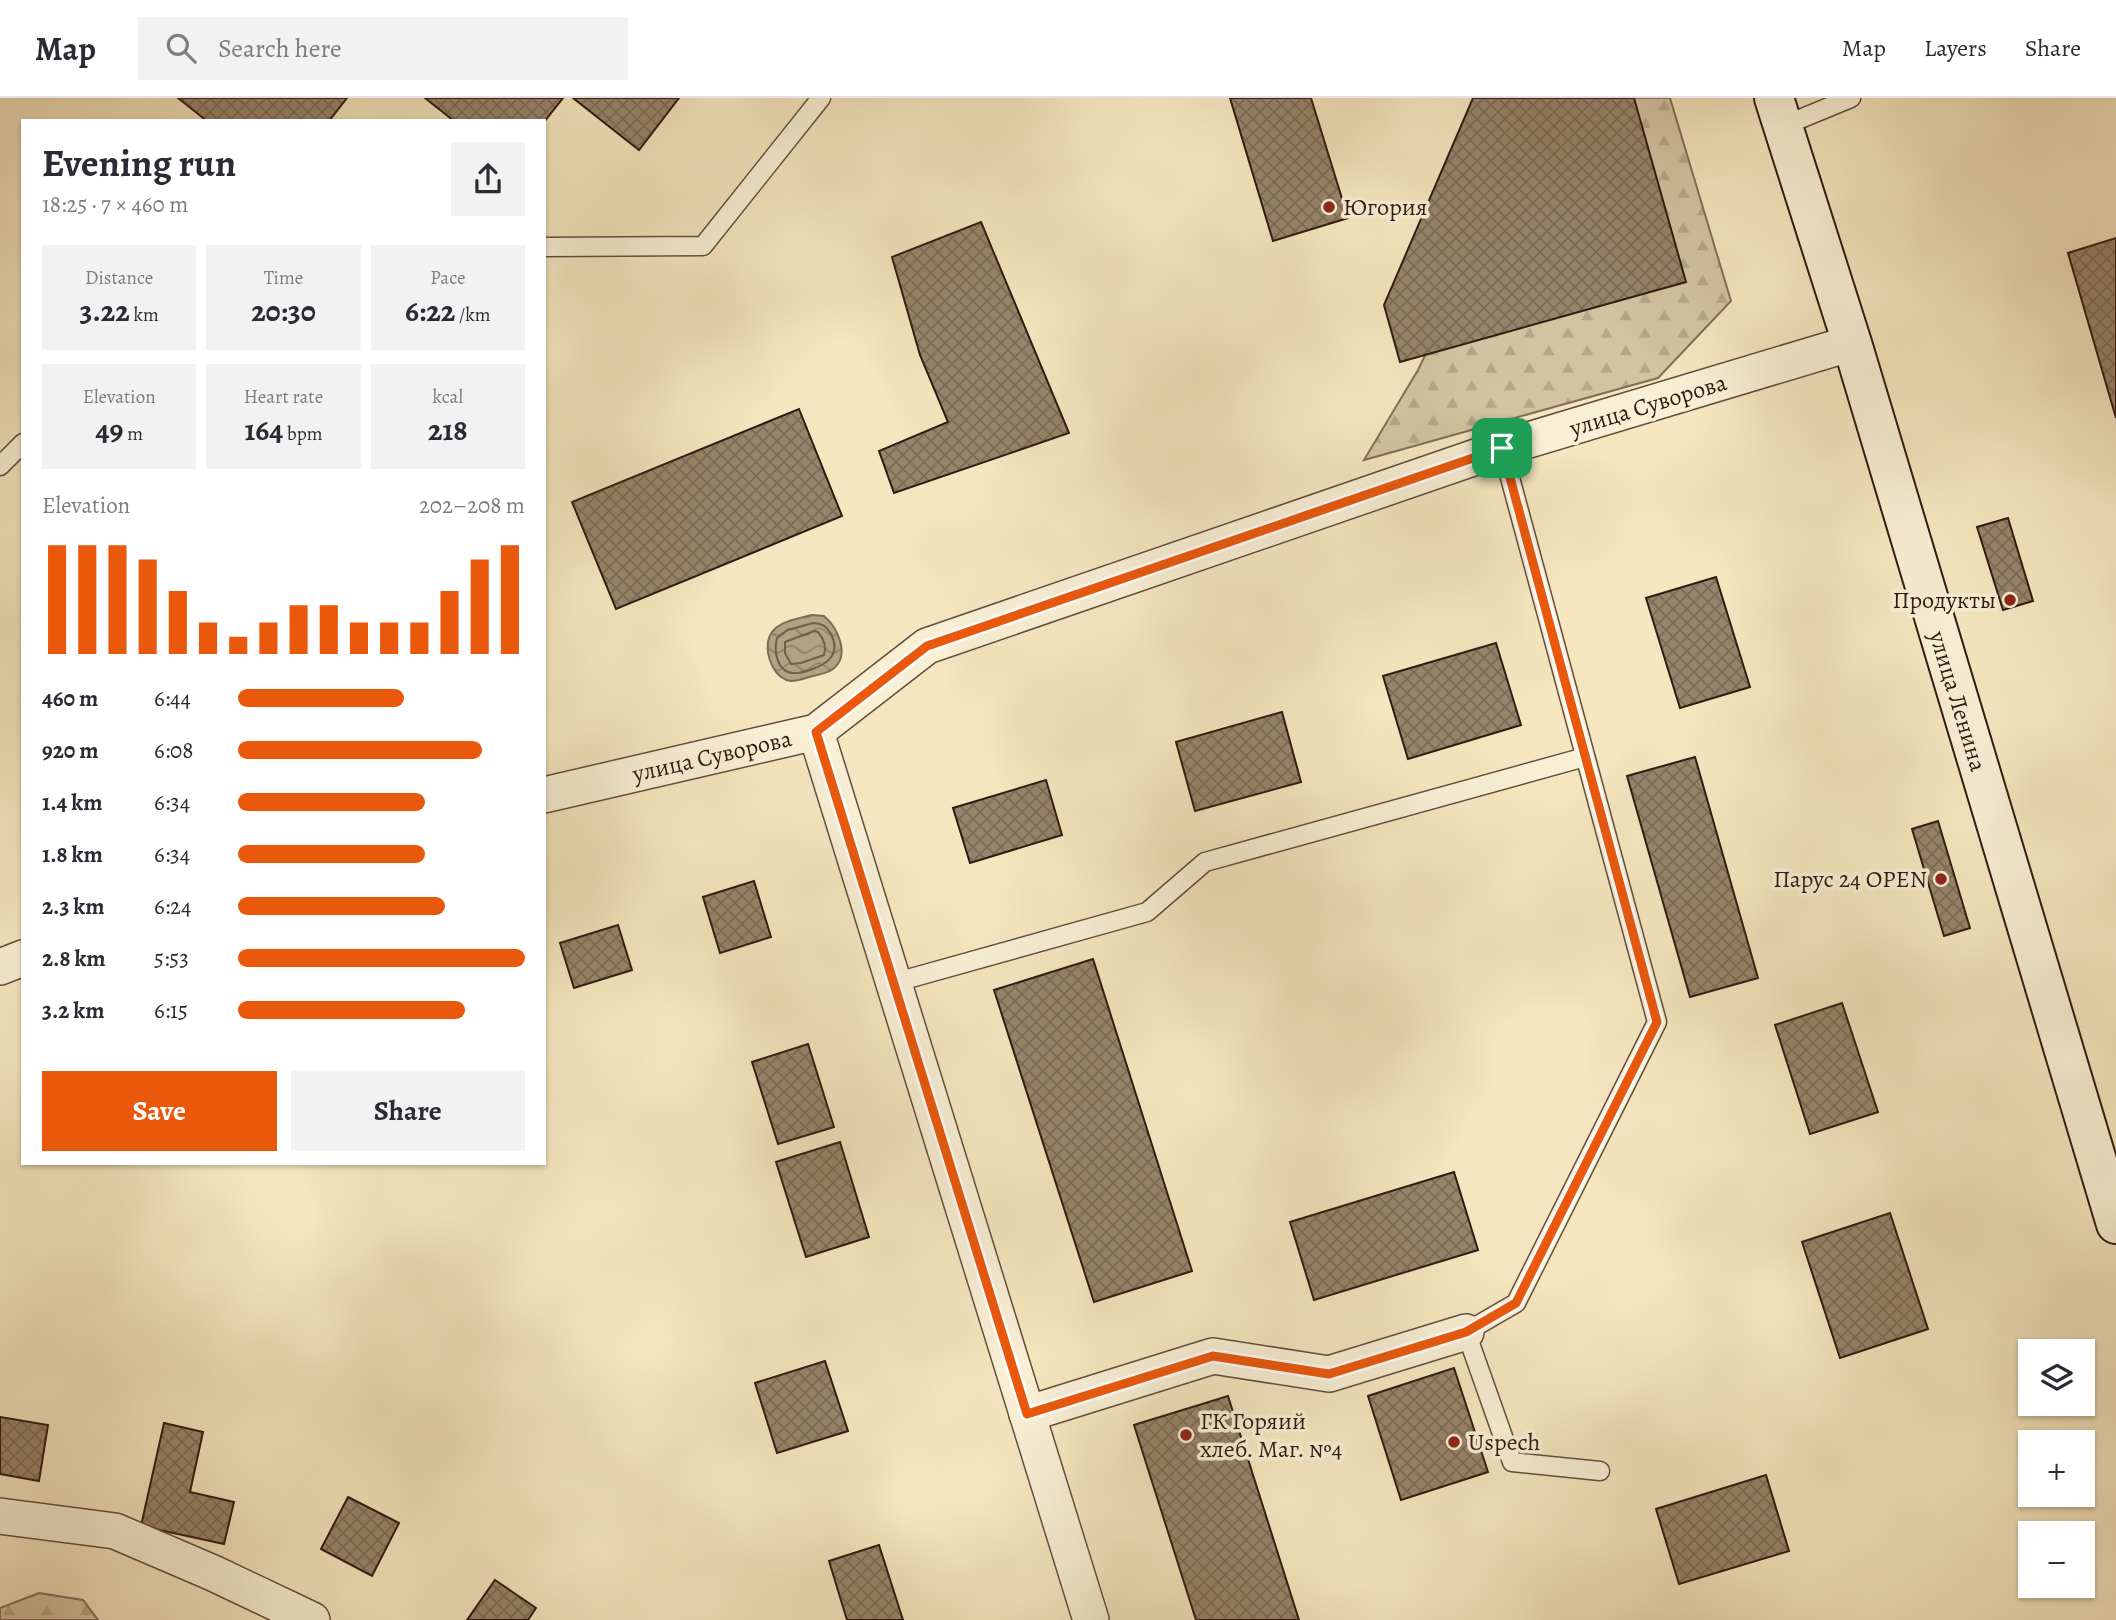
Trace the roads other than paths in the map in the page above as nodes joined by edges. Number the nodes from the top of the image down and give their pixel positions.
1 (821, 98) edge
2 (1851, 98) edge
3 (1778, 112) edge
4 (546, 247) edge
5 (1852, 343) junction
6 (21, 445) edge
7 (1502, 448) junction
8 (0, 466) edge
9 (816, 732) junction
10 (1586, 757) junction
11 (546, 795) edge
12 (21, 959) edge
13 (0, 967) edge
14 (893, 984) junction
15 (2099, 1112) edge
16 (2116, 1224) edge
17 (1466, 1332) junction
18 (1027, 1414) junction
19 (1600, 1471) dead end
20 (0, 1516) edge
21 (312, 1620) edge
22 (1090, 1620) edge

1 - 4 lane
2 - 3 lane
3 - 5 main road, улица Ленина
5 - 7 street, улица Суворова
5 - 15 main road, улица Ленина
6 - 8 lane
7 - 9 street, улица Суворова
7 - 10 lane
9 - 11 street, улица Суворова
9 - 14 street
10 - 14 lane
10 - 17 lane
12 - 13 street
14 - 18 street
15 - 16 main road, улица Ленина
17 - 18 street
17 - 19 lane
18 - 22 street
20 - 21 street

